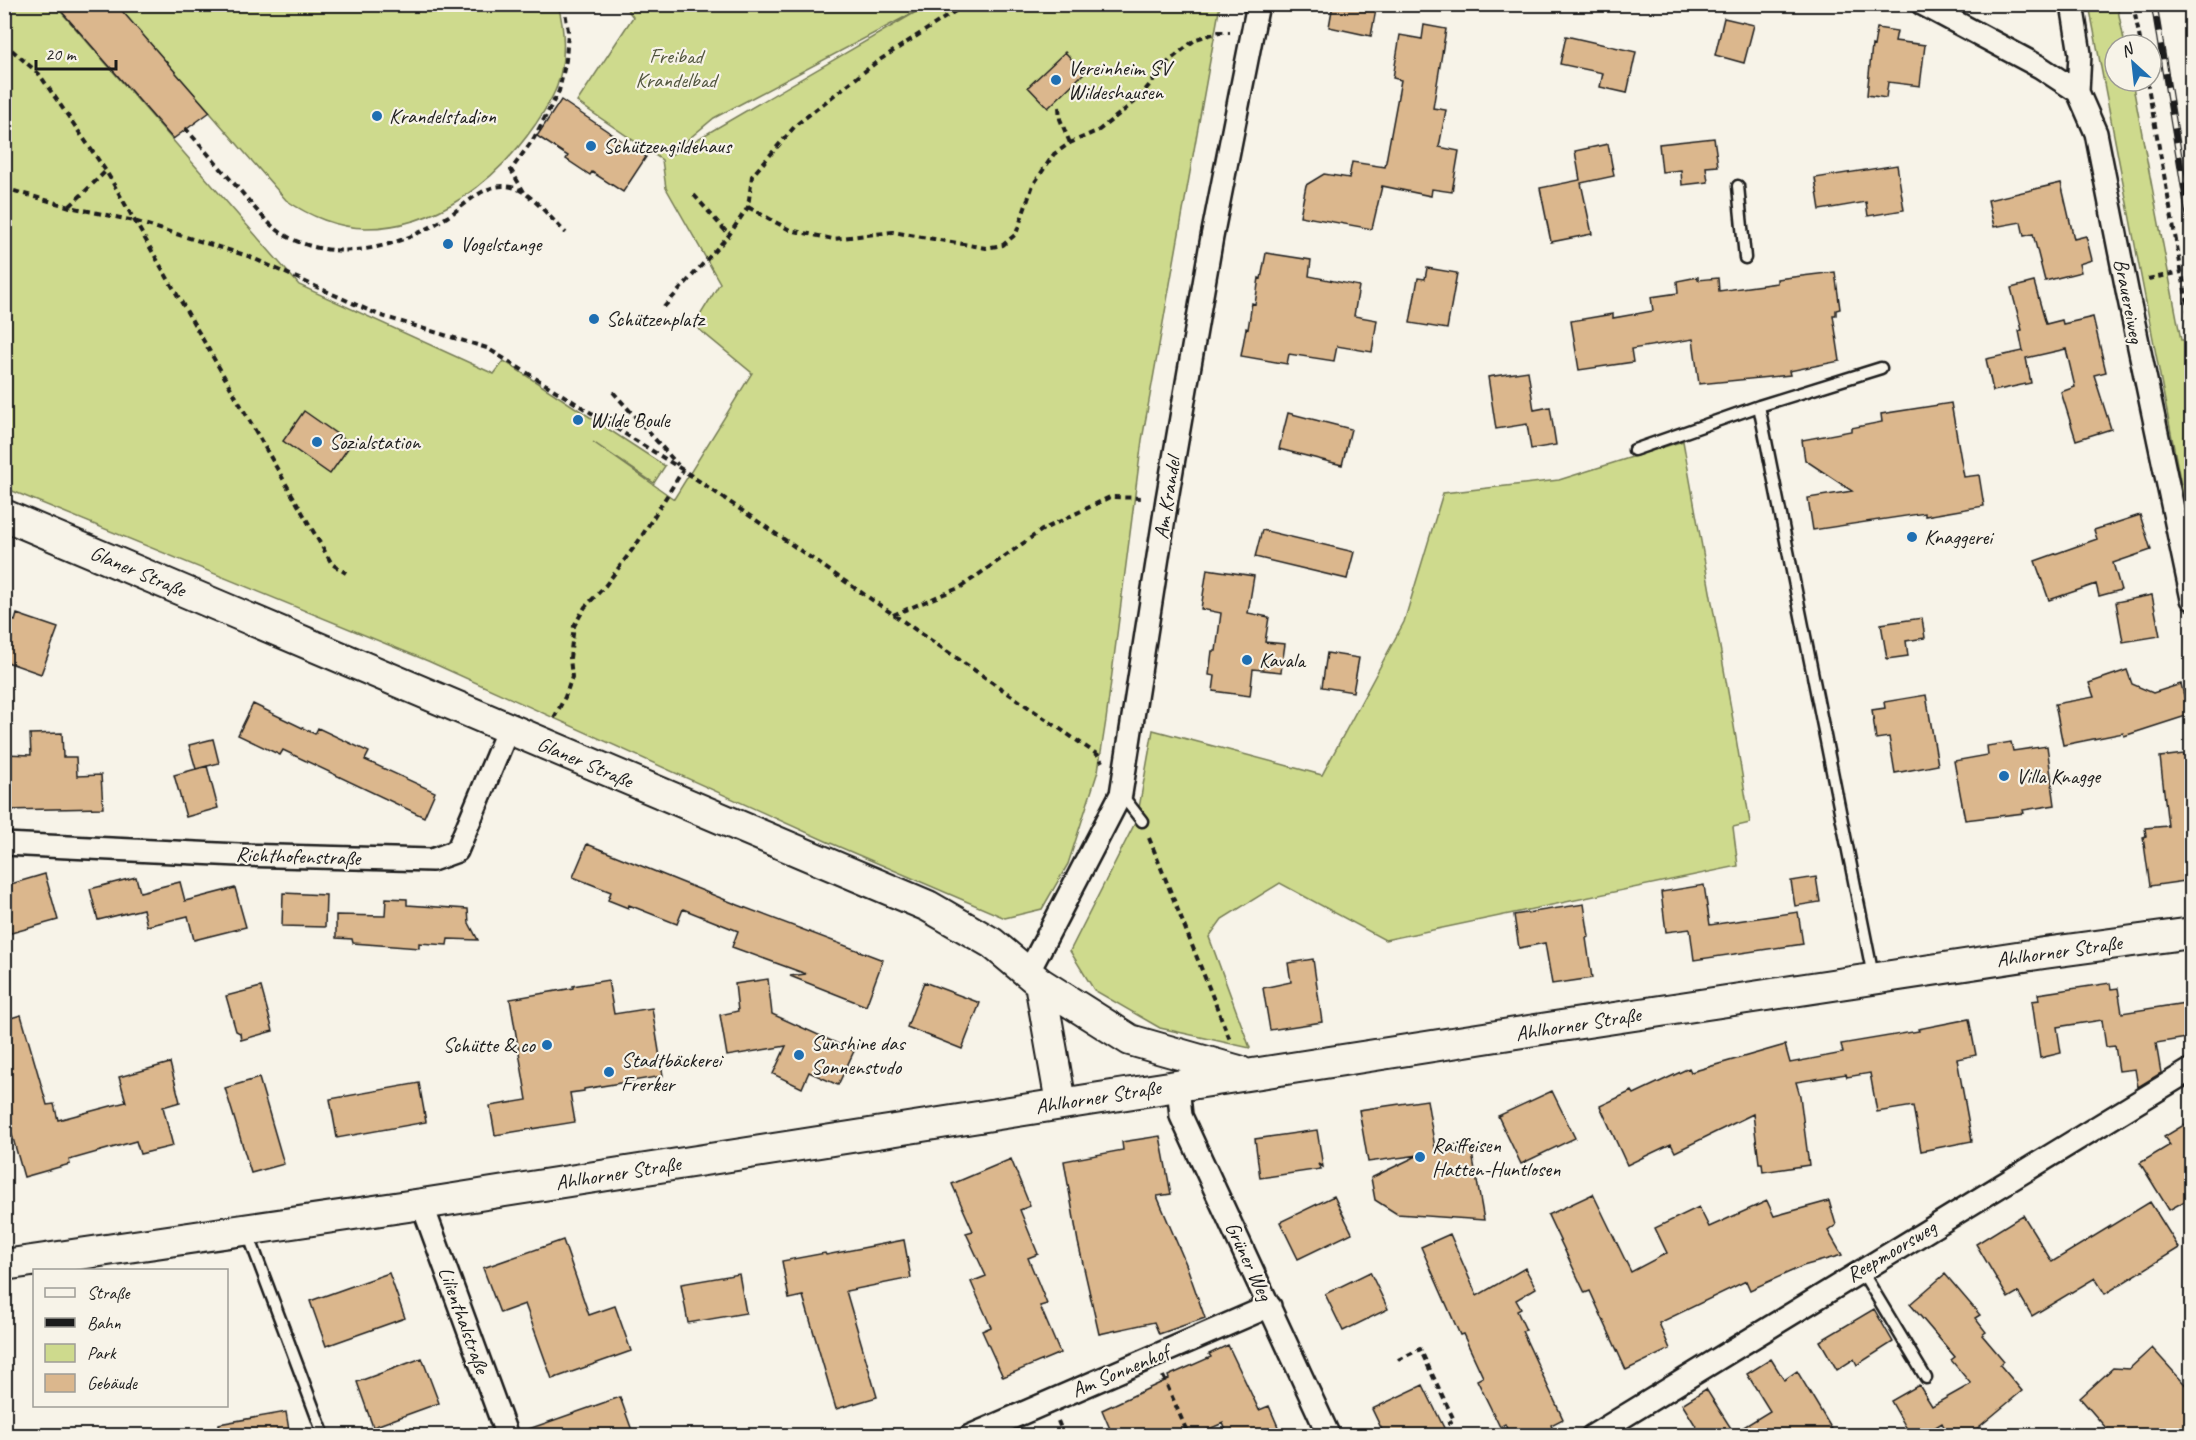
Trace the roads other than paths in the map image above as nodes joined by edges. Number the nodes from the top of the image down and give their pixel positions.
1 (1258, 4) edge
2 (1922, 4) edge
3 (2072, 4) edge
4 (2078, 92) junction
5 (1738, 186) dead end
6 (1745, 258) dead end
7 (1881, 368) dead end
8 (1759, 406) junction
9 (1634, 450) dead end
10 (4, 515) edge
11 (2192, 599) edge
12 (508, 729) junction
13 (1121, 794) junction
14 (1142, 821) road end
15 (4, 844) edge
16 (2192, 933) edge
17 (1034, 978) junction
18 (1874, 979) junction
19 (2192, 1069) edge
20 (1249, 1074) junction
21 (1178, 1085) junction
22 (1061, 1103) junction
23 (422, 1204) junction
24 (246, 1229) junction
25 (4, 1265) edge
26 (1861, 1270) junction
27 (1270, 1306) junction
28 (1926, 1378) dead end
29 (324, 1436) edge
30 (507, 1436) edge
31 (970, 1436) edge
32 (1329, 1436) edge
33 (1592, 1436) edge

1 - 13 street, Am Krandel
2 - 4 street
3 - 4 street, Brauereiweg
4 - 11 street, Brauereiweg
5 - 6 lane
7 - 8 lane
8 - 9 lane
8 - 18 lane
10 - 12 street, Glaner Straße
12 - 15 street, Richthofenstraße
12 - 17 street, Glaner Straße
13 - 14 lane
13 - 17 street, Am Krandel
16 - 18 street, Ahlhorner Straße
17 - 20 street, Glaner Straße
17 - 22 street
18 - 20 street, Ahlhorner Straße
19 - 26 street, Reepmoorsweg
20 - 21 street, Ahlhorner Straße
21 - 22 street, Ahlhorner Straße
21 - 27 street, Grüner Weg
22 - 23 street, Ahlhorner Straße
23 - 24 street, Ahlhorner Straße
23 - 30 street, Lilienthalstraße
24 - 25 street, Ahlhorner Straße
24 - 29 lane
26 - 28 lane
26 - 33 street, Reepmoorsweg
27 - 31 street, Am Sonnenhof
27 - 32 street, Grüner Weg

